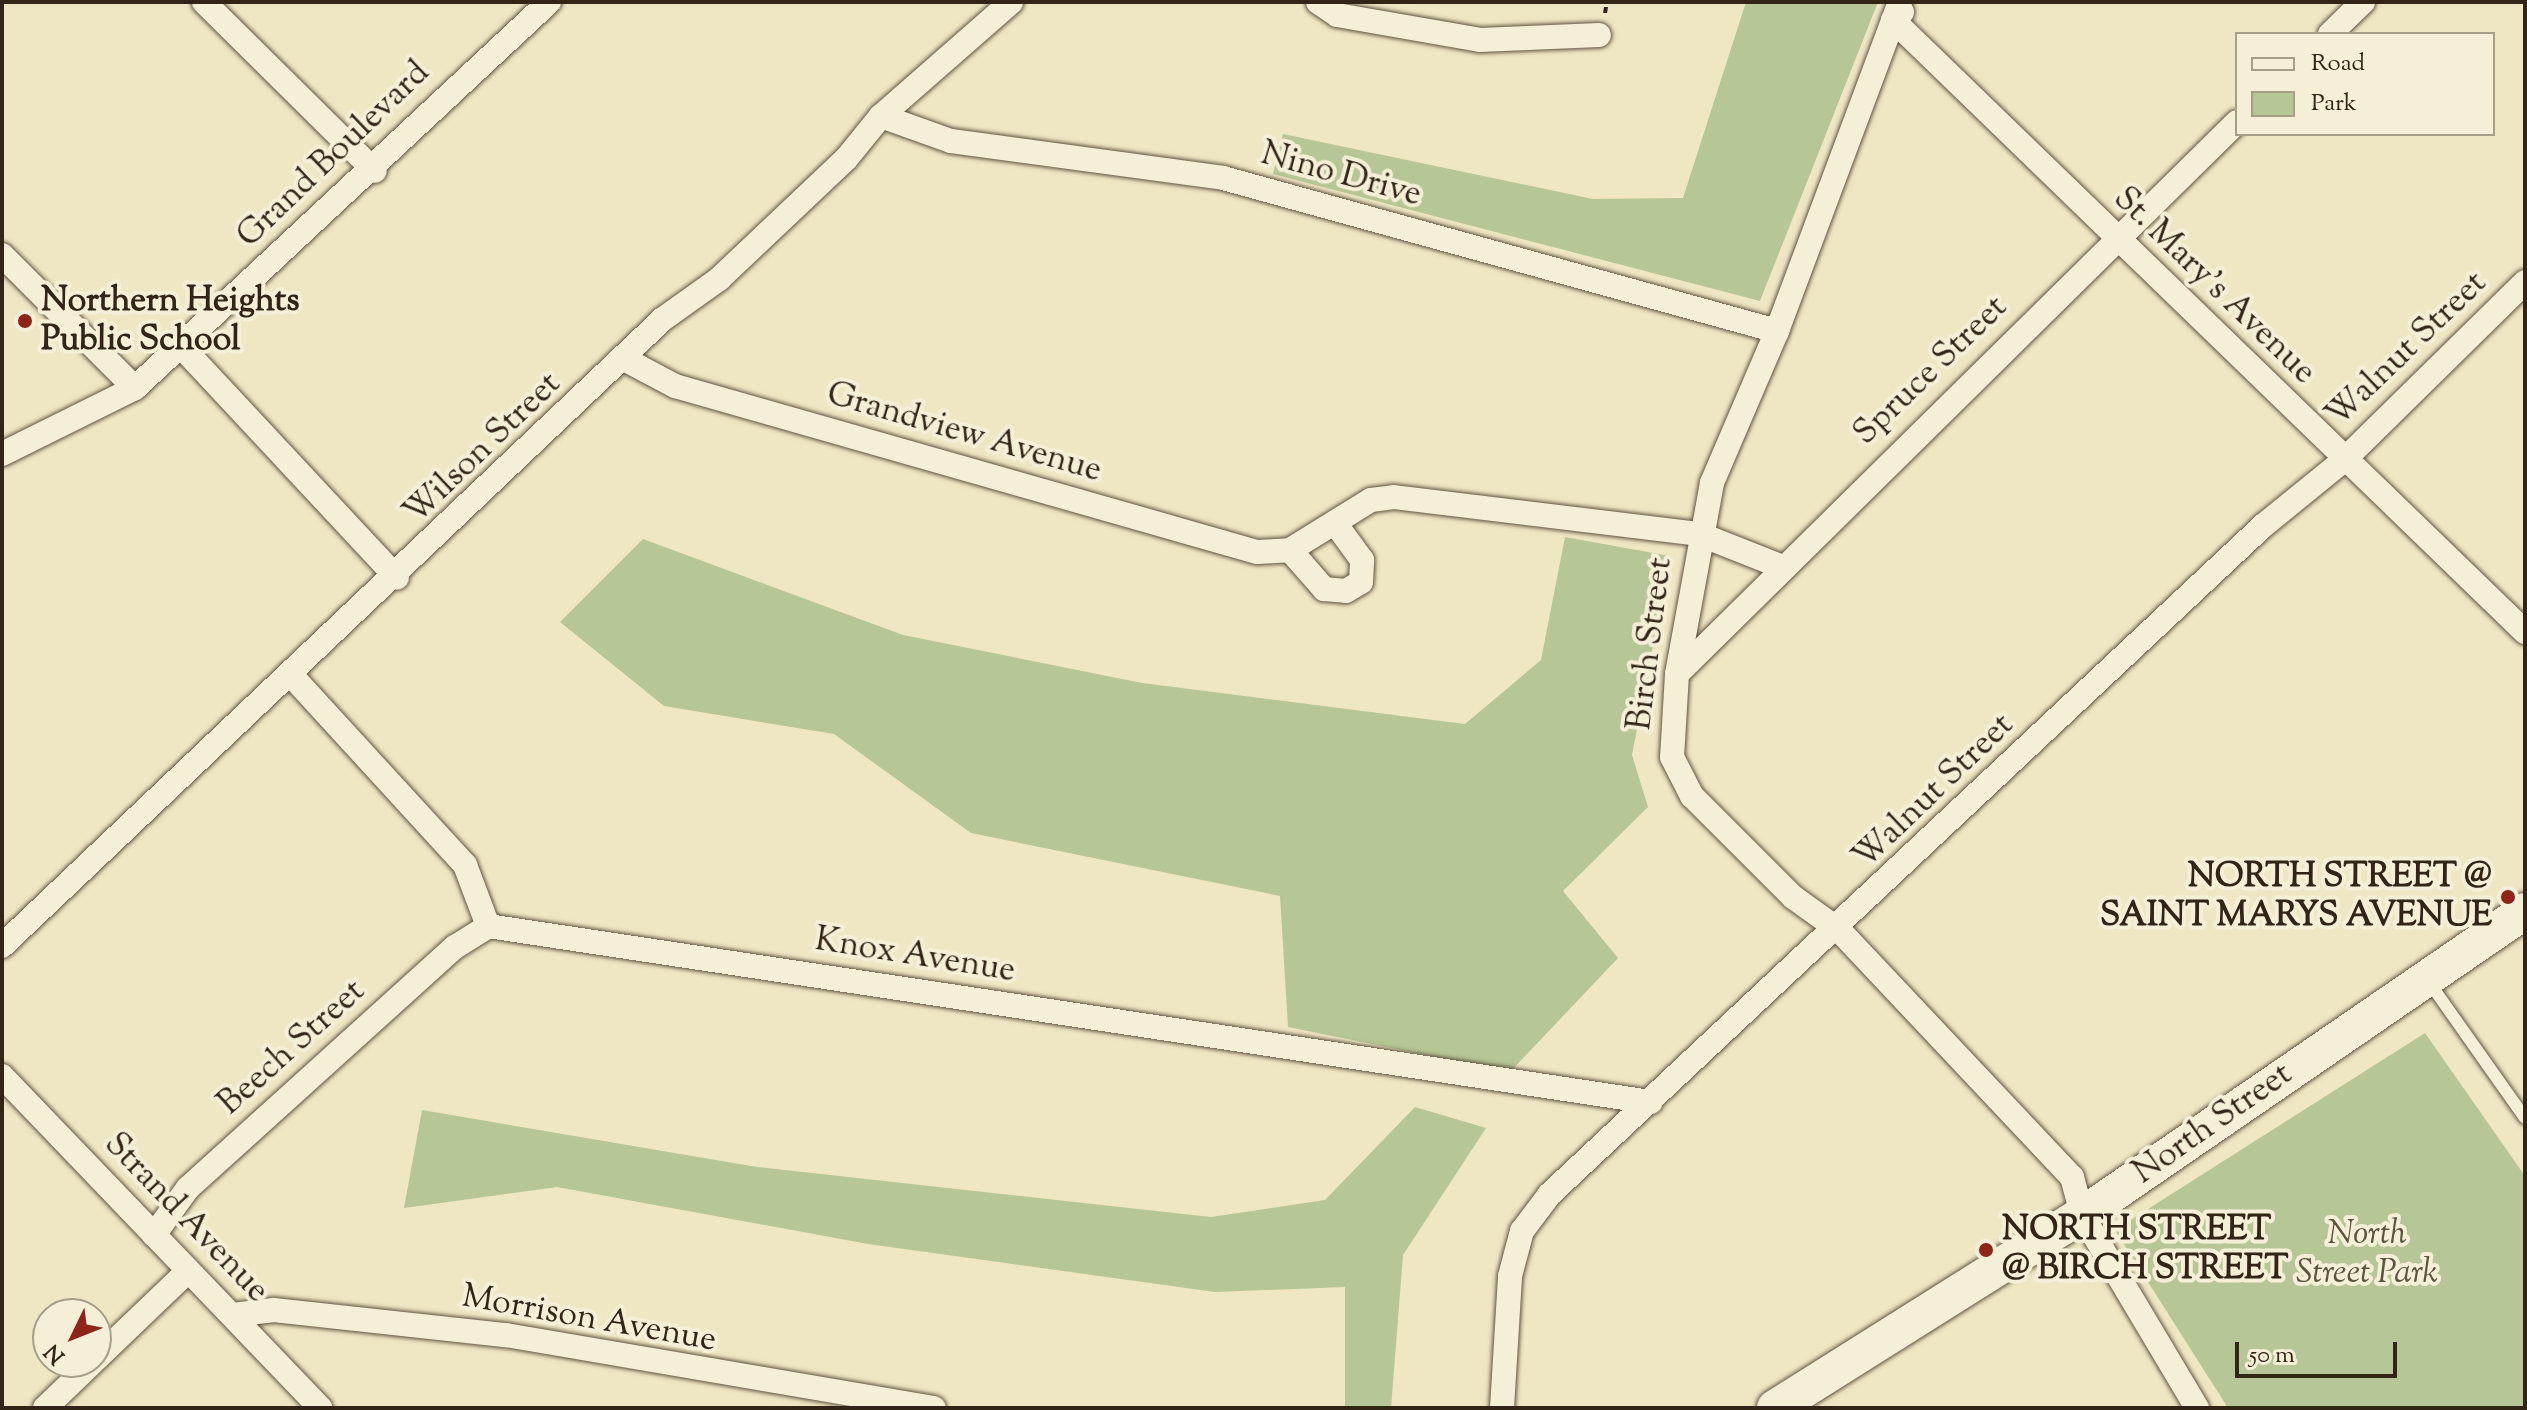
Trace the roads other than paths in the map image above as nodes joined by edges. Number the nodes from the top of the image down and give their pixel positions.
1 (204, 2) edge
2 (549, 2) edge
3 (1011, 2) edge
4 (1318, 2) edge
5 (1913, 2) edge
6 (2363, 2) edge
7 (1896, 11) edge
8 (2332, 32) edge
9 (1599, 35) dead end
10 (881, 116) junction
11 (2235, 124) edge
12 (375, 171) junction
13 (2116, 237) junction
14 (2, 255) edge
15 (2525, 282) edge
16 (1777, 331) junction
17 (180, 345) junction
18 (626, 360) junction
19 (135, 388) junction
20 (2, 454) edge
21 (2344, 460) junction
22 (1335, 523) junction
23 (1699, 534) junction
24 (1290, 550) junction
25 (1780, 566) junction
26 (397, 578) junction
27 (2525, 632) edge
28 (1677, 674) junction
29 (291, 675) junction
30 (2525, 911) edge
31 (488, 926) junction
32 (1839, 930) junction
33 (2, 946) edge
34 (2425, 976) junction
35 (2, 1076) edge
36 (1651, 1102) junction
37 (2525, 1118) edge
38 (2082, 1215) junction
39 (154, 1235) junction
40 (187, 1272) junction
41 (233, 1315) junction
42 (112, 1345) edge
43 (77, 1378) edge
44 (923, 1407) edge
45 (45, 1408) edge
46 (320, 1408) edge
47 (1502, 1408) edge
48 (1775, 1408) edge
49 (2197, 1408) edge

1 - 12 street
2 - 12 street, Grand Boulevard
3 - 10 street, Wilson Street
4 - 9 street
5 - 7 street
6 - 8 street
7 - 13 street, St. Mary's Avenue
7 - 16 street, Birch Street
10 - 16 street, Nino Drive
10 - 18 street, Wilson Street
11 - 13 street, Spruce Street
12 - 17 street, Grand Boulevard
13 - 21 street, St. Mary's Avenue
13 - 25 street, Spruce Street
14 - 19 street
15 - 21 street, Walnut Street
16 - 23 street, Birch Street
17 - 19 street, Grand Boulevard
17 - 26 street
18 - 24 street, Grandview Avenue
18 - 26 street, Wilson Street
19 - 20 street, Grand Boulevard
21 - 27 street, St. Mary's Avenue
21 - 32 street, Walnut Street
22 - 23 street
22 - 24 street
22 - 24 street
23 - 25 street
23 - 28 street, Birch Street
25 - 28 street, Spruce Street
26 - 29 street, Wilson Street
28 - 32 street, Birch Street
29 - 31 street
29 - 33 street, Wilson Street
30 - 34 main road, North Street
31 - 36 street, Knox Avenue
31 - 39 street, Beech Street
32 - 36 street, Walnut Street
32 - 38 street, Birch Street
34 - 37 lane
34 - 38 main road, North Street
35 - 39 street, Strand Avenue
36 - 47 street, Walnut Street
38 - 48 main road, North Street
38 - 49 street, Birch Street
39 - 40 street, Strand Avenue
40 - 41 street, Strand Avenue
40 - 42 street
41 - 44 street, Morrison Avenue
41 - 46 street, Strand Avenue
43 - 45 street

